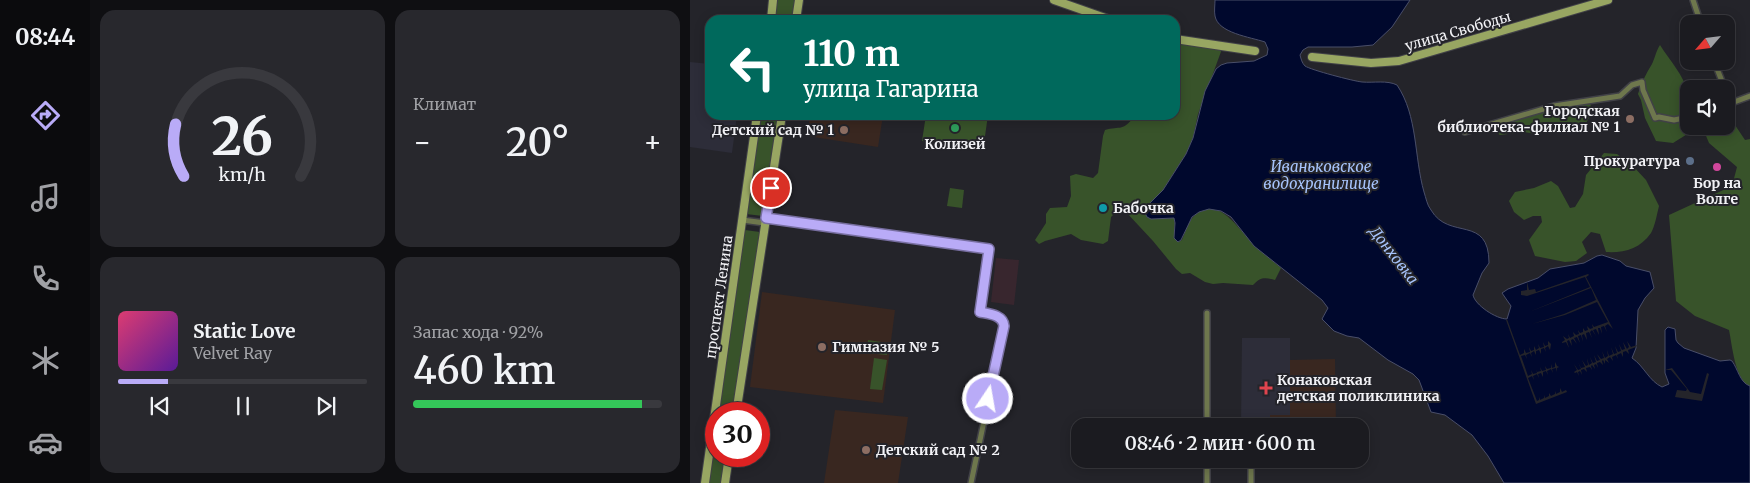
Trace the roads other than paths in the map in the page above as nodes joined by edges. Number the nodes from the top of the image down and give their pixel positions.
1 (773, 0) edge
2 (799, 0) edge
3 (1054, 0) edge
4 (1608, 0) edge
5 (1693, 0) edge
6 (1073, 3) edge
7 (772, 15) edge
8 (797, 15) edge
9 (1100, 15) edge
10 (1698, 15) edge
11 (1180, 40) edge
12 (1255, 51) dead end
13 (1312, 57) dead end
14 (1750, 96) edge
15 (1735, 102) edge
16 (1680, 119) edge
17 (756, 120) edge
18 (781, 120) edge
19 (1466, 132) dead end
20 (742, 220) junction
21 (766, 220) junction
22 (1207, 313) dead end
23 (738, 402) edge
24 (1207, 418) edge
25 (727, 467) edge
26 (1207, 468) edge
27 (1251, 468) edge
28 (704, 483) edge
29 (725, 483) edge
30 (971, 483) edge
31 (1207, 483) edge
32 (1251, 483) edge

1 - 7 street
2 - 8 street
3 - 6 street
4 - 13 street, улица Свободы
5 - 10 street
6 - 9 street
11 - 12 street
14 - 15 street
16 - 19 street
17 - 20 street, проспект Ленина
18 - 21 street
20 - 21 street
20 - 28 street, проспект Ленина
21 - 23 street
21 - 30 street
22 - 24 street
25 - 29 street
26 - 31 street
27 - 32 street

